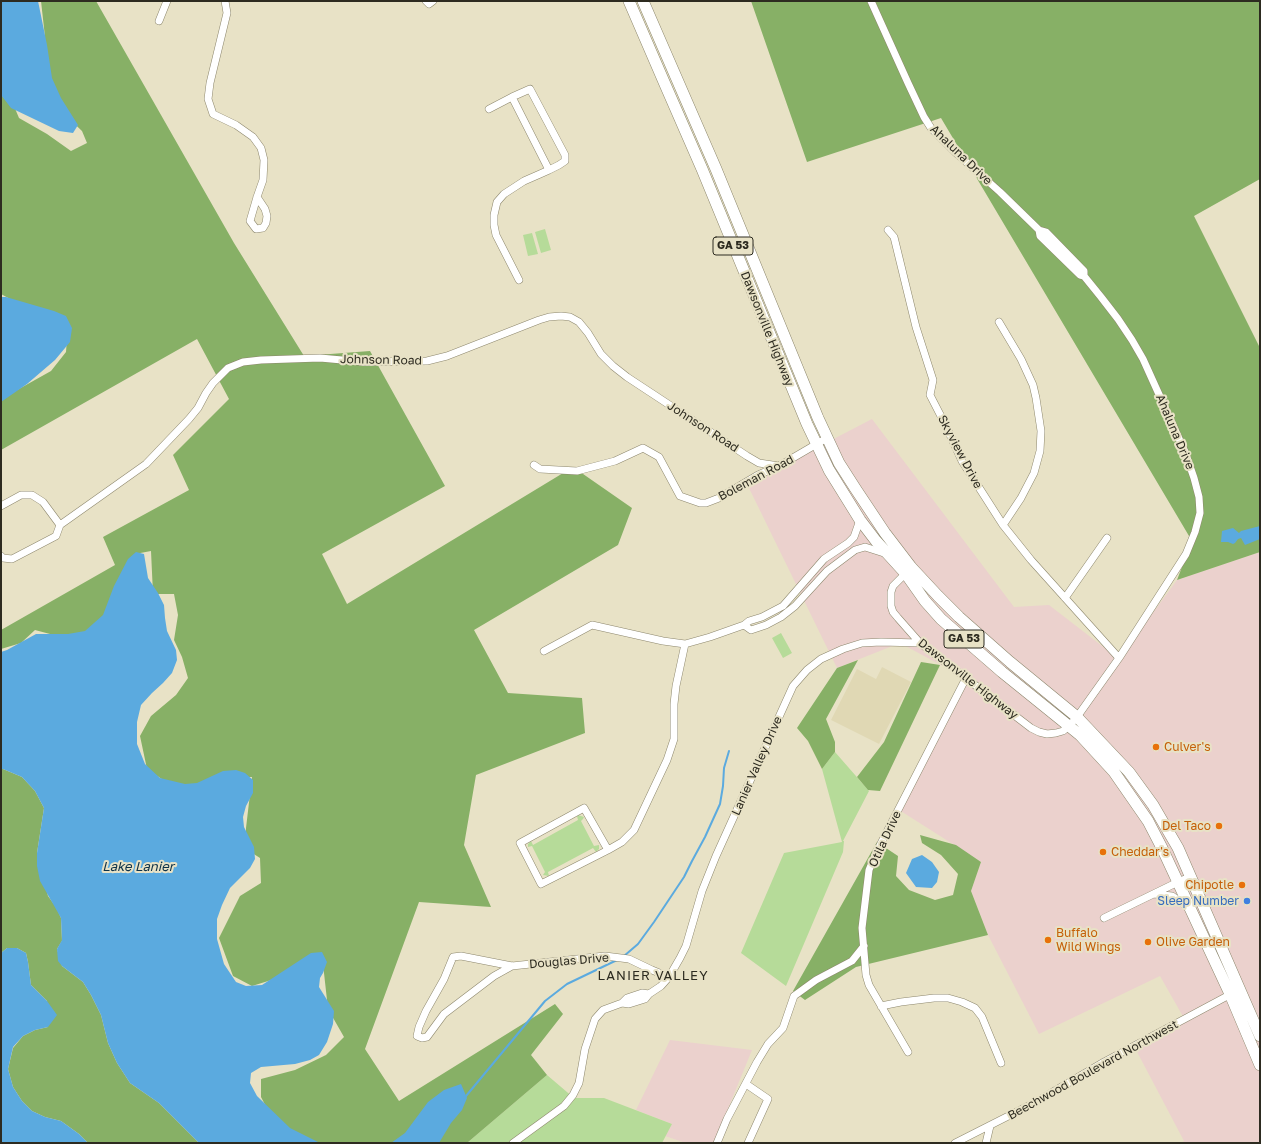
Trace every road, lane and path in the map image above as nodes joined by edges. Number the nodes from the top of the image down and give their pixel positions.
1 (167, 1) edge
2 (225, 1) edge
3 (426, 1) edge
4 (433, 1) edge
5 (629, 1) edge
6 (643, 1) edge
7 (871, 1) edge
8 (159, 21) dead end
9 (676, 76) junction
10 (664, 82) junction
11 (512, 98) junction
12 (489, 108) dead end
13 (549, 170) junction
14 (257, 197) dead end
15 (888, 230) dead end
16 (519, 280) dead end
17 (999, 322) dead end
18 (827, 438) junction
19 (816, 444) junction
20 (534, 465) dead end
21 (779, 466) junction
22 (1, 506) edge
23 (860, 520) junction
24 (60, 525) junction
25 (1003, 525) junction
26 (1107, 538) dead end
27 (836, 552) junction
28 (887, 554) junction
29 (1, 556) edge
30 (842, 560) junction
31 (909, 571) junction
32 (1065, 598) junction
33 (786, 603) junction
34 (792, 609) junction
35 (764, 621) junction
36 (920, 643) junction
37 (685, 644) junction
38 (544, 651) dead end
39 (1119, 658) junction
40 (966, 678) junction
41 (1077, 717) junction
42 (1069, 726) junction
43 (608, 850) junction
44 (1190, 877) junction
45 (1178, 882) junction
46 (1154, 894) junction
47 (1191, 909) junction
48 (1104, 918) dead end
49 (864, 946) junction
50 (512, 966) junction
51 (669, 977) junction
52 (1235, 993) junction
53 (881, 1006) junction
54 (1260, 1036) edge
55 (908, 1052) dead end
56 (1001, 1063) dead end
57 (1260, 1065) edge
58 (746, 1084) junction
59 (990, 1126) junction
60 (513, 1143) edge
61 (717, 1143) edge
62 (748, 1143) edge
63 (955, 1143) edge
64 (986, 1143) edge

1 - 8 street
2 - 14 street
3 - 4 street
5 - 10 main road, Dawsonville Highway / GA 53
6 - 9 main road, Dawsonville Highway / GA 53
7 - 39 street, Ahaluna Drive
9 - 10 street
9 - 18 main road, Dawsonville Highway / GA 53
10 - 19 main road, Dawsonville Highway / GA 53
11 - 12 street
11 - 13 street
11 - 13 street
13 - 16 street
15 - 25 street, Skyview Drive
17 - 25 street
18 - 19 street, Boleman Road
18 - 31 main road, Dawsonville Highway / GA 53
19 - 21 street, Boleman Road
19 - 23 main road, Dawsonville Highway / GA 53
20 - 21 street, Boleman Road
21 - 24 street, Johnson Road
22 - 24 street
23 - 27 street
23 - 28 main road, Dawsonville Highway / GA 53
24 - 29 street, Johnson Road
25 - 32 street, Skyview Drive
26 - 32 street
27 - 30 street
27 - 33 street
28 - 30 street
28 - 31 main road, Dawsonville Highway / GA 53
30 - 34 street
31 - 36 street, Dawsonville Highway
31 - 41 main road, GA 53
31 - 42 main road, Dawsonville Highway / GA 53
32 - 39 street, Skyview Drive
33 - 34 street
33 - 35 street
34 - 35 street
35 - 37 street
36 - 40 street, Dawsonville Highway
36 - 51 street, Lanier Valley Drive
37 - 38 street
37 - 43 street
39 - 41 street, Ahaluna Drive
40 - 42 street, Dawsonville Highway
40 - 49 street, Otila Drive
41 - 42 street, Ahaluna Drive
41 - 44 main road, Dawsonville Highway / GA 53
42 - 45 main road, Dawsonville Highway / GA 53
43 - 43 street
44 - 45 street
44 - 52 main road, Dawsonville Highway / GA 53
45 - 46 street
45 - 47 main road, Dawsonville Highway / GA 53
46 - 47 street
46 - 48 street
47 - 52 main road, Dawsonville Highway / GA 53
49 - 53 street, Otila Drive
49 - 58 street
50 - 50 street, Douglas Drive
50 - 51 street, Douglas Drive
51 - 60 street, Lanier Valley Drive
52 - 54 main road, Dawsonville Highway / GA 53
52 - 57 main road, Dawsonville Highway / GA 53
52 - 59 street, Beechwood Boulevard Northwest
53 - 55 street, Otila Drive
53 - 56 street
58 - 61 street
58 - 62 street
59 - 63 street, Beechwood Boulevard Northwest
59 - 64 street

